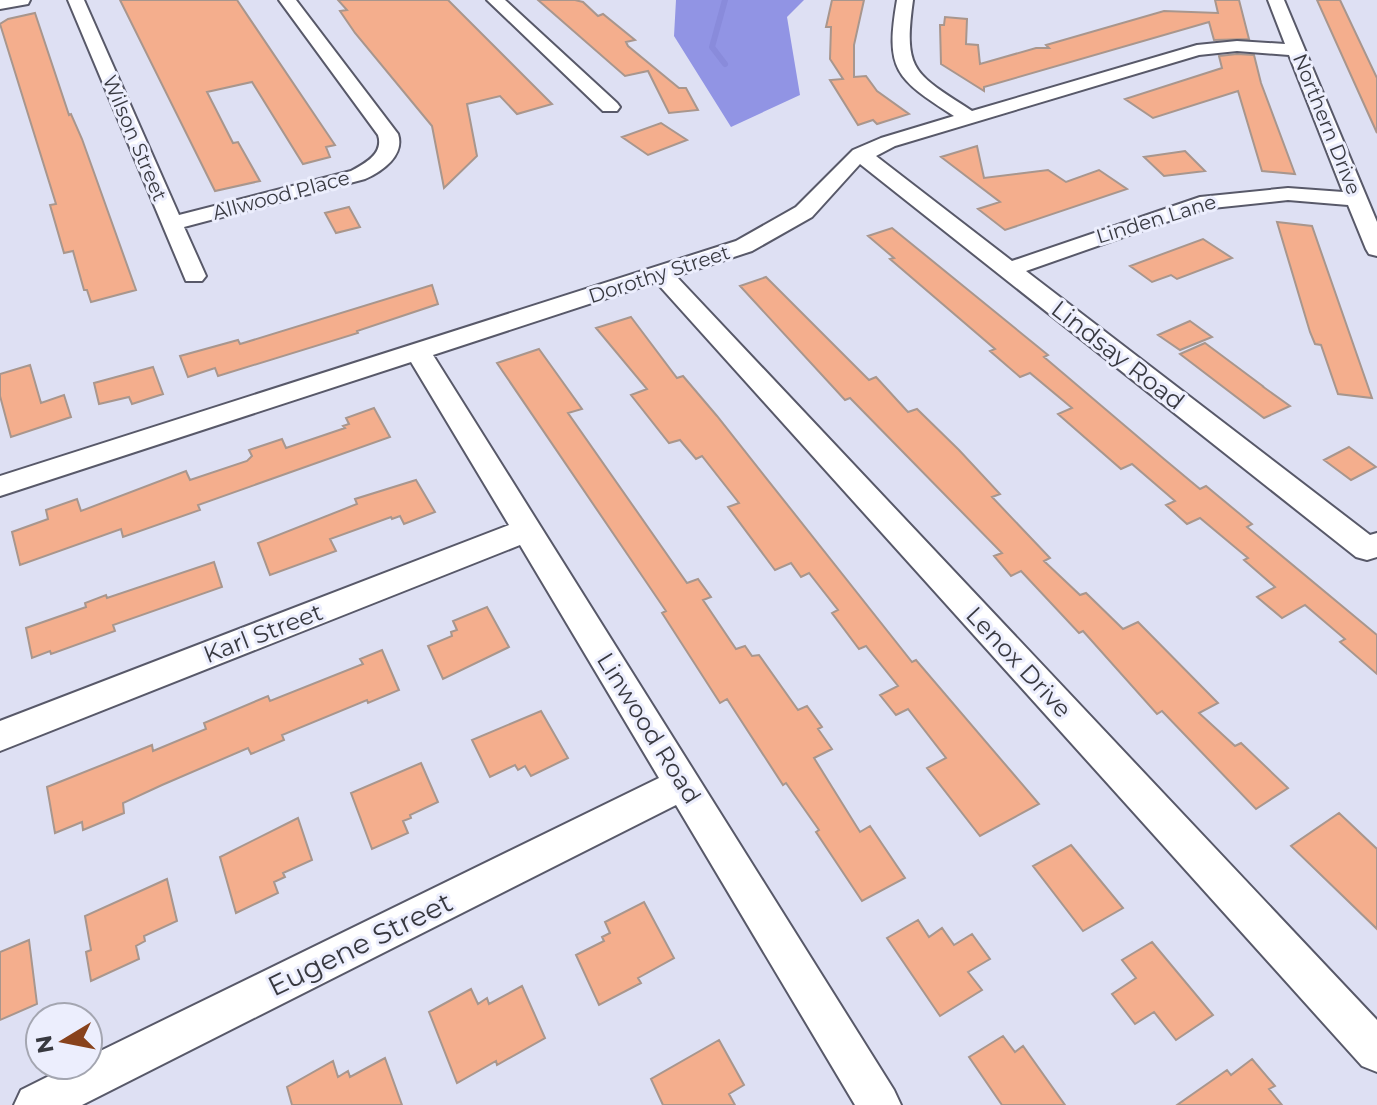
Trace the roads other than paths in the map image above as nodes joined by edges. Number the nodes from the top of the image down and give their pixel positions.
1 (22, 0) edge
2 (76, 0) edge
3 (287, 0) edge
4 (495, 0) edge
5 (905, 0) edge
6 (1276, 0) edge
7 (0, 4) edge
8 (1296, 50) junction
9 (610, 107) dead end
10 (969, 117) junction
11 (860, 154) junction
12 (1357, 199) junction
13 (171, 224) junction
14 (1377, 249) edge
15 (1008, 270) junction
16 (661, 273) junction
17 (194, 276) dead end
18 (418, 352) junction
19 (0, 486) edge
20 (527, 530) junction
21 (1377, 544) edge
22 (0, 736) edge
23 (684, 783) junction
24 (1377, 1051) edge
25 (36, 1105) edge
26 (879, 1105) edge

1 - 7 street
2 - 13 street, Wilson Street
3 - 13 street, Allwood Place
4 - 9 street
5 - 10 street
6 - 8 street, Northern Drive
8 - 10 street, Dorothy Street
8 - 12 street, Northern Drive
10 - 11 street, Dorothy Street
11 - 15 street, Lindsay Road
11 - 16 street, Dorothy Street
12 - 14 street, Northern Drive
12 - 15 street, Linden Lane
13 - 17 street, Wilson Street
15 - 21 street, Lindsay Road
16 - 18 street, Dorothy Street
16 - 24 street, Lenox Drive
18 - 19 street, Dorothy Street
18 - 20 street, Linwood Road
20 - 22 street, Karl Street
20 - 23 street, Linwood Road
23 - 25 street, Eugene Street
23 - 26 street, Linwood Road

